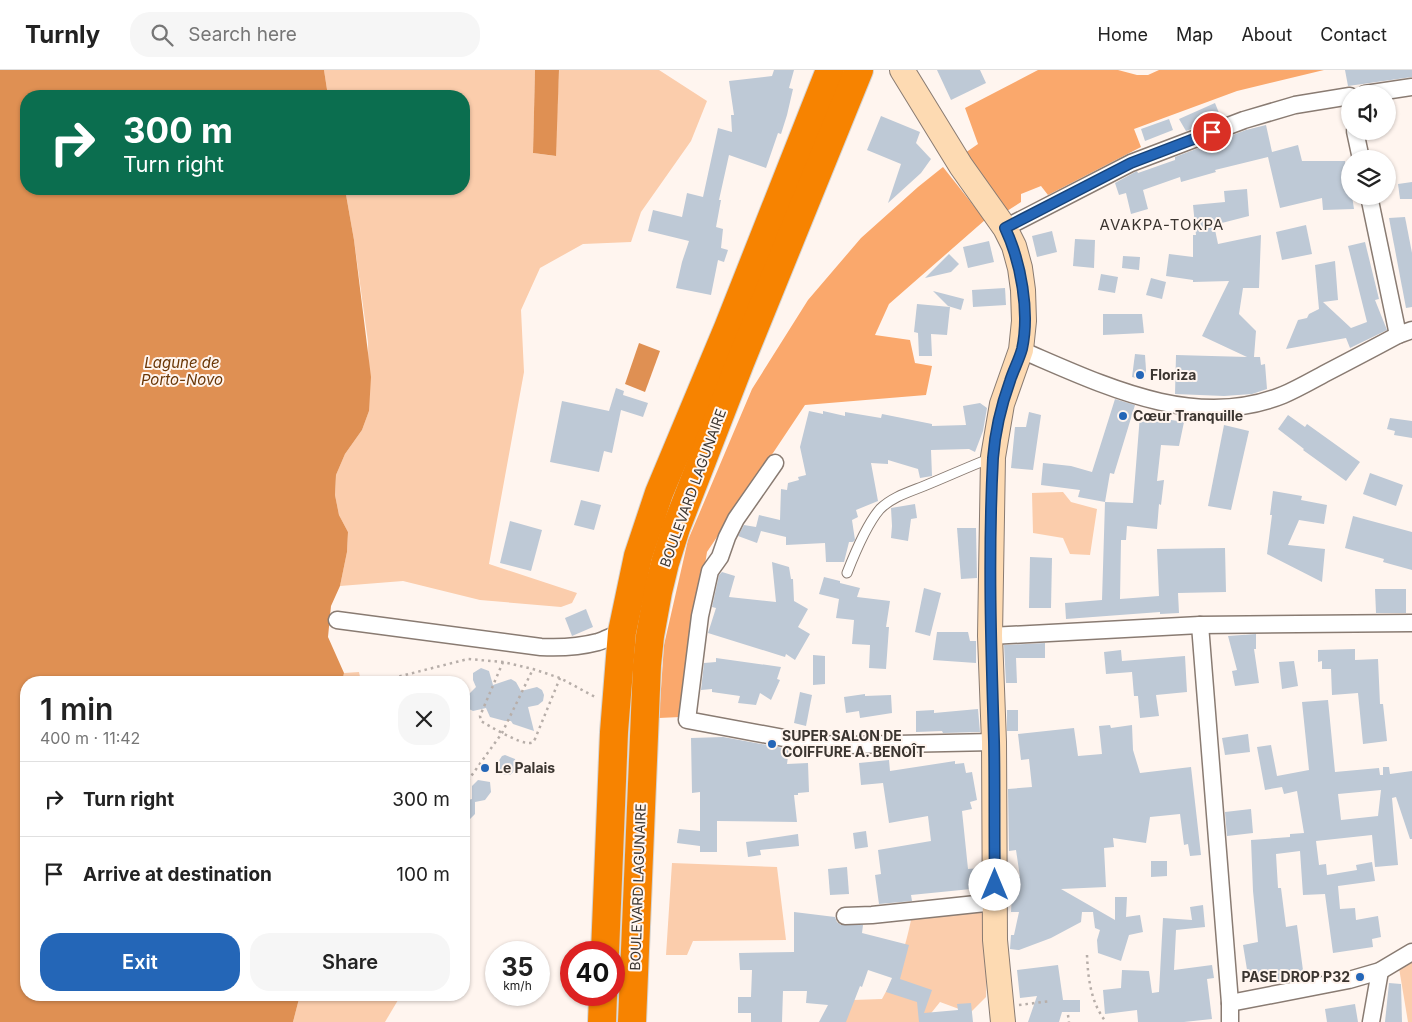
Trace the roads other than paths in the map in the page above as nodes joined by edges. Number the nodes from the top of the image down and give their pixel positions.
1 (830, 70) edge
2 (859, 70) edge
3 (905, 71) edge
4 (1412, 87) edge
5 (1396, 89) edge
6 (1341, 101) edge
7 (1371, 205) edge
8 (1000, 220) junction
9 (1405, 332) edge
10 (1022, 350) junction
11 (994, 457) junction
12 (775, 463) dead end
13 (846, 573) dead end
14 (337, 620) dead end
15 (1412, 623) edge
16 (1200, 625) junction
17 (622, 632) junction
18 (650, 636) junction
19 (990, 636) junction
20 (994, 742) junction
21 (995, 902) junction
22 (846, 916) dead end
23 (605, 941) edge
24 (1412, 952) edge
25 (1380, 971) junction
26 (1230, 1002) junction
27 (603, 1006) edge
28 (1002, 1015) edge
29 (602, 1022) edge
30 (632, 1022) edge
31 (1230, 1022) edge
32 (1371, 1022) edge

1 - 17 highway, BOULEVARD LAGUNAIRE
2 - 18 highway, BOULEVARD LAGUNAIRE
3 - 8 street
4 - 5 street
6 - 8 street
7 - 9 street
8 - 10 street
9 - 10 street
10 - 11 street
11 - 13 lane
11 - 19 street
12 - 20 street
14 - 17 street
15 - 16 street
16 - 19 street
16 - 26 street
17 - 18 street
17 - 23 highway, BOULEVARD LAGUNAIRE
18 - 30 highway, BOULEVARD LAGUNAIRE
19 - 20 street
20 - 21 street
21 - 22 street
21 - 28 street
24 - 25 street
25 - 26 street
25 - 32 street
26 - 31 street
27 - 29 highway

